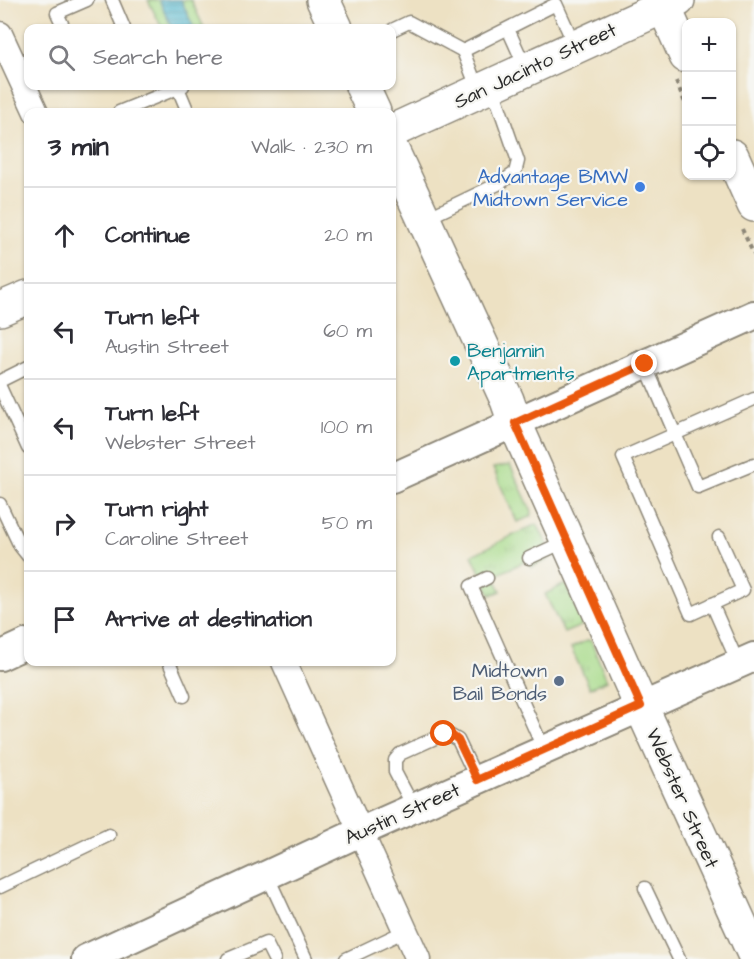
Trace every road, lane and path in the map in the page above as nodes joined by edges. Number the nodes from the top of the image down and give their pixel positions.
1 (87, 0) edge
2 (112, 0) edge
3 (323, 0) edge
4 (560, 2) edge
5 (668, 2) edge
6 (62, 24) edge
7 (122, 24) edge
8 (334, 24) edge
9 (396, 28) edge
10 (508, 29) junction
11 (0, 34) edge
12 (682, 42) edge
13 (576, 47) junction
14 (463, 51) junction
15 (527, 69) junction
16 (24, 86) edge
17 (485, 88) junction
18 (26, 90) edge
19 (174, 90) edge
20 (182, 90) edge
21 (364, 90) edge
22 (34, 108) edge
23 (129, 108) edge
24 (187, 108) edge
25 (372, 108) edge
26 (396, 129) edge
27 (396, 159) edge
28 (736, 165) edge
29 (754, 205) edge
30 (423, 220) junction
31 (24, 299) edge
32 (0, 309) edge
33 (754, 315) edge
34 (645, 364) junction
35 (24, 370) edge
36 (0, 381) edge
37 (0, 387) edge
38 (754, 399) edge
39 (515, 423) junction
40 (675, 434) junction
41 (24, 439) edge
42 (754, 464) edge
43 (396, 476) edge
44 (0, 504) edge
45 (719, 537) dead end
46 (567, 540) junction
47 (24, 551) edge
48 (529, 558) dead end
49 (487, 579) dead end
50 (712, 604) junction
51 (24, 645) edge
52 (0, 656) edge
53 (746, 660) edge
54 (171, 666) edge
55 (287, 666) edge
56 (184, 696) dead end
57 (641, 706) junction
58 (544, 750) junction
59 (477, 780) junction
60 (414, 808) junction
61 (362, 831) junction
62 (109, 835) dead end
63 (267, 875) junction
64 (0, 887) edge
65 (645, 888) dead end
66 (405, 931) junction
67 (754, 954) edge
68 (98, 957) edge
69 (228, 959) edge
70 (274, 959) edge
71 (306, 959) edge
72 (346, 959) edge
73 (418, 959) edge
74 (680, 959) edge

1 - 6 lane
2 - 7 lane
3 - 8 main road
4 - 10 lane
4 - 13 lane
5 - 12 main road
5 - 13 main road, San Jacinto Street
9 - 14 lane
10 - 14 lane
10 - 15 lane
11 - 16 street
13 - 15 main road, San Jacinto Street
14 - 17 lane
15 - 17 main road, San Jacinto Street
17 - 26 main road, San Jacinto Street
17 - 30 lane
18 - 22 street
19 - 23 lane
20 - 24 lane
21 - 25 main road
27 - 30 main road, Webster Street
28 - 29 main road
30 - 39 main road, Webster Street
31 - 32 main road
33 - 34 street
34 - 39 street
34 - 40 lane
35 - 36 lane
37 - 41 lane
38 - 40 lane
39 - 43 street
39 - 46 main road, Webster Street
40 - 42 lane
40 - 50 lane
44 - 47 lane
45 - 50 lane
46 - 48 lane
46 - 57 main road, Webster Street
49 - 58 lane
50 - 53 lane
51 - 52 street
53 - 57 street, Austin Street
54 - 56 lane
55 - 61 street
57 - 58 street, Austin Street
57 - 67 main road, Webster Street
58 - 59 street, Austin Street
59 - 60 street, Austin Street
59 - 60 lane
60 - 61 street, Austin Street
61 - 63 street, Austin Street
61 - 66 street
62 - 64 lane
63 - 68 street, Austin Street
63 - 71 lane
65 - 74 lane
66 - 72 lane
66 - 73 street
69 - 70 lane

